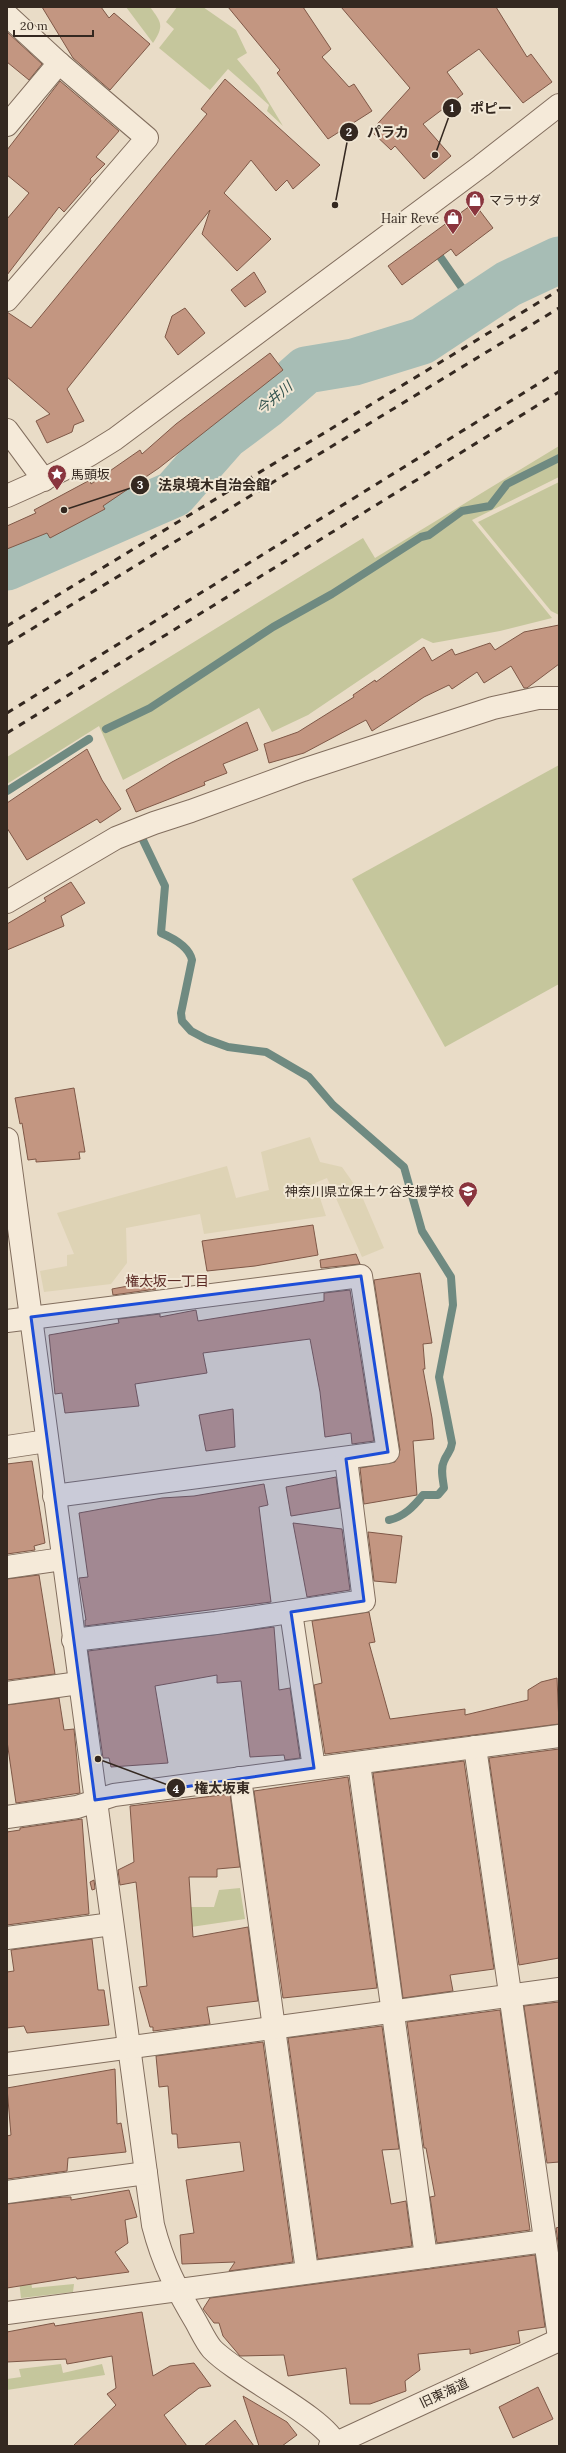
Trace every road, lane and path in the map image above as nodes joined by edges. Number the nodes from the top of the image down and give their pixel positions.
1 (7, 15) edge
2 (59, 63) junction
3 (559, 104) edge
4 (7, 125) edge
5 (7, 300) edge
6 (7, 430) edge
7 (44, 480) junction
8 (7, 496) edge
9 (559, 698) edge
10 (7, 902) edge
11 (7, 1139) edge
12 (31, 1317) junction
13 (7, 1321) edge
14 (48, 1441) junction
15 (7, 1447) edge
16 (346, 1459) junction
17 (54, 1496) junction
18 (62, 1559) junction
19 (7, 1567) edge
20 (290, 1612) junction
21 (73, 1640) junction
22 (79, 1683) junction
23 (7, 1693) edge
24 (559, 1736) edge
25 (475, 1747) junction
26 (359, 1763) junction
27 (314, 1768) junction
28 (240, 1778) junction
29 (95, 1800) junction
30 (7, 1816) edge
31 (112, 1924) junction
32 (7, 1938) edge
33 (559, 1989) edge
34 (511, 1995) junction
35 (393, 2012) junction
36 (274, 2028) junction
37 (128, 2046) junction
38 (7, 2064) edge
39 (146, 2173) junction
40 (7, 2192) edge
41 (545, 2241) junction
42 (426, 2257) junction
43 (307, 2272) junction
44 (177, 2290) junction
45 (7, 2313) edge
46 (559, 2339) edge
47 (334, 2445) edge

1 - 2 street
2 - 4 street
2 - 5 street
3 - 7 street
6 - 7 street
7 - 8 street
9 - 10 street
11 - 12 street
12 - 13 street
12 - 14 street
12 - 16 street
14 - 15 street
14 - 17 street
16 - 17 street
16 - 20 street
17 - 18 street
18 - 19 street
18 - 21 street
20 - 21 street
20 - 27 street
21 - 22 street
22 - 23 street
22 - 29 street
24 - 25 street
25 - 26 street
25 - 34 street
26 - 27 street
26 - 35 street
27 - 28 street
28 - 29 street
28 - 36 street
29 - 30 street
29 - 31 street
31 - 32 street
31 - 37 street
33 - 34 street
34 - 35 street
34 - 41 street
35 - 36 street
35 - 42 street
36 - 37 street
36 - 43 street
37 - 38 street
37 - 39 street
39 - 40 street
39 - 44 street
41 - 42 street
41 - 46 street
42 - 43 street
43 - 44 street
44 - 45 street
44 - 47 street
46 - 47 street, 旧東海道

